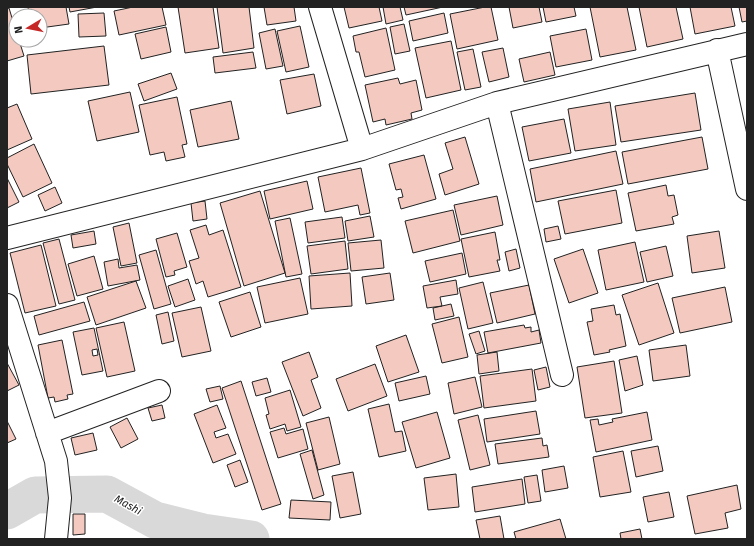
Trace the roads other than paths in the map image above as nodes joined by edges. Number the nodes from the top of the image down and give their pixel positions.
1 (320, 7) edge
2 (747, 44) edge
3 (716, 50) junction
4 (497, 103) junction
5 (362, 149) junction
6 (747, 189) edge
7 (7, 238) edge
8 (7, 305) edge
9 (562, 375) dead end
10 (159, 391) dead end
11 (47, 433) junction
12 (56, 539) edge

1 - 5 street
2 - 3 street
3 - 4 street
3 - 6 street
4 - 5 street
4 - 9 street
5 - 7 street
8 - 11 street
10 - 11 street
11 - 12 street

